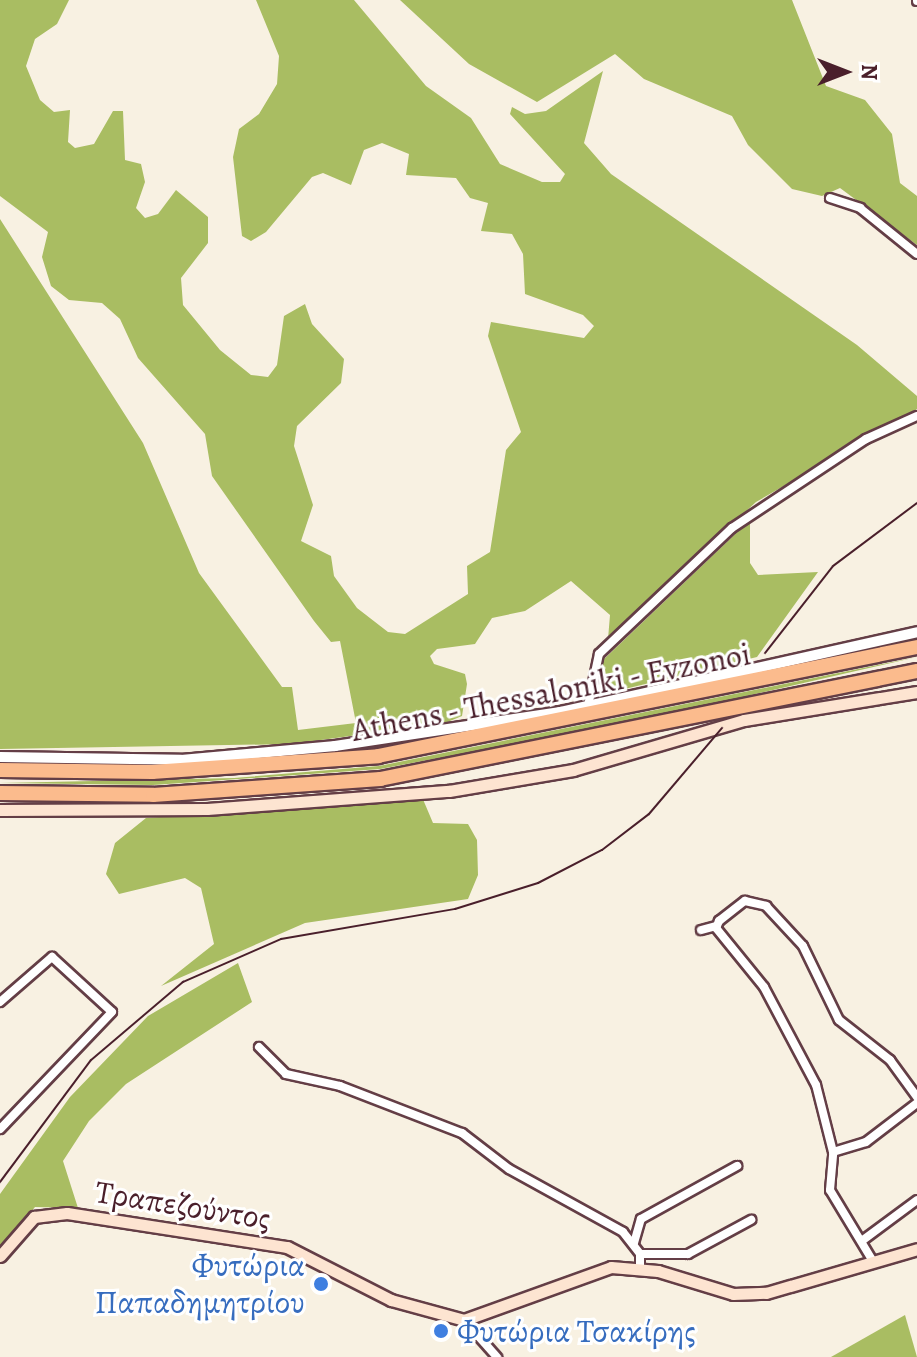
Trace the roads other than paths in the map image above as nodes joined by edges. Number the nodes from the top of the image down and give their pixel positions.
1 (830, 198) dead end
2 (917, 254) edge
3 (917, 416) edge
4 (917, 632) edge
5 (917, 647) edge
6 (917, 671) edge
7 (917, 692) edge
8 (588, 706) junction
9 (0, 757) edge
10 (0, 770) edge
11 (0, 793) edge
12 (0, 810) edge
13 (716, 926) junction
14 (701, 930) dead end
15 (0, 1002) edge
16 (259, 1047) dead end
17 (917, 1100) edge
18 (0, 1129) edge
19 (833, 1152) junction
20 (737, 1166) dead end
21 (917, 1200) edge
22 (751, 1220) dead end
23 (863, 1240) junction
24 (634, 1243) junction
25 (917, 1249) edge
26 (640, 1254) junction
27 (0, 1256) edge
28 (874, 1263) junction
29 (640, 1267) junction
30 (464, 1320) junction
31 (497, 1357) edge

1 - 2 street
3 - 8 street
4 - 8 street
5 - 10 highway, Athens - Thessaloniki - Evzonoi
6 - 11 highway, Athens - Thessaloniki - Evzonoi
7 - 12 main road
8 - 9 street
13 - 14 street
13 - 17 street
13 - 19 street
15 - 18 street
16 - 24 street
17 - 19 street
19 - 23 street
20 - 24 street
21 - 23 street
22 - 26 street
23 - 28 street
24 - 26 street
25 - 28 main road
26 - 29 street
27 - 30 main road, Τραπεζούντος
28 - 29 main road
29 - 30 main road
30 - 31 street

